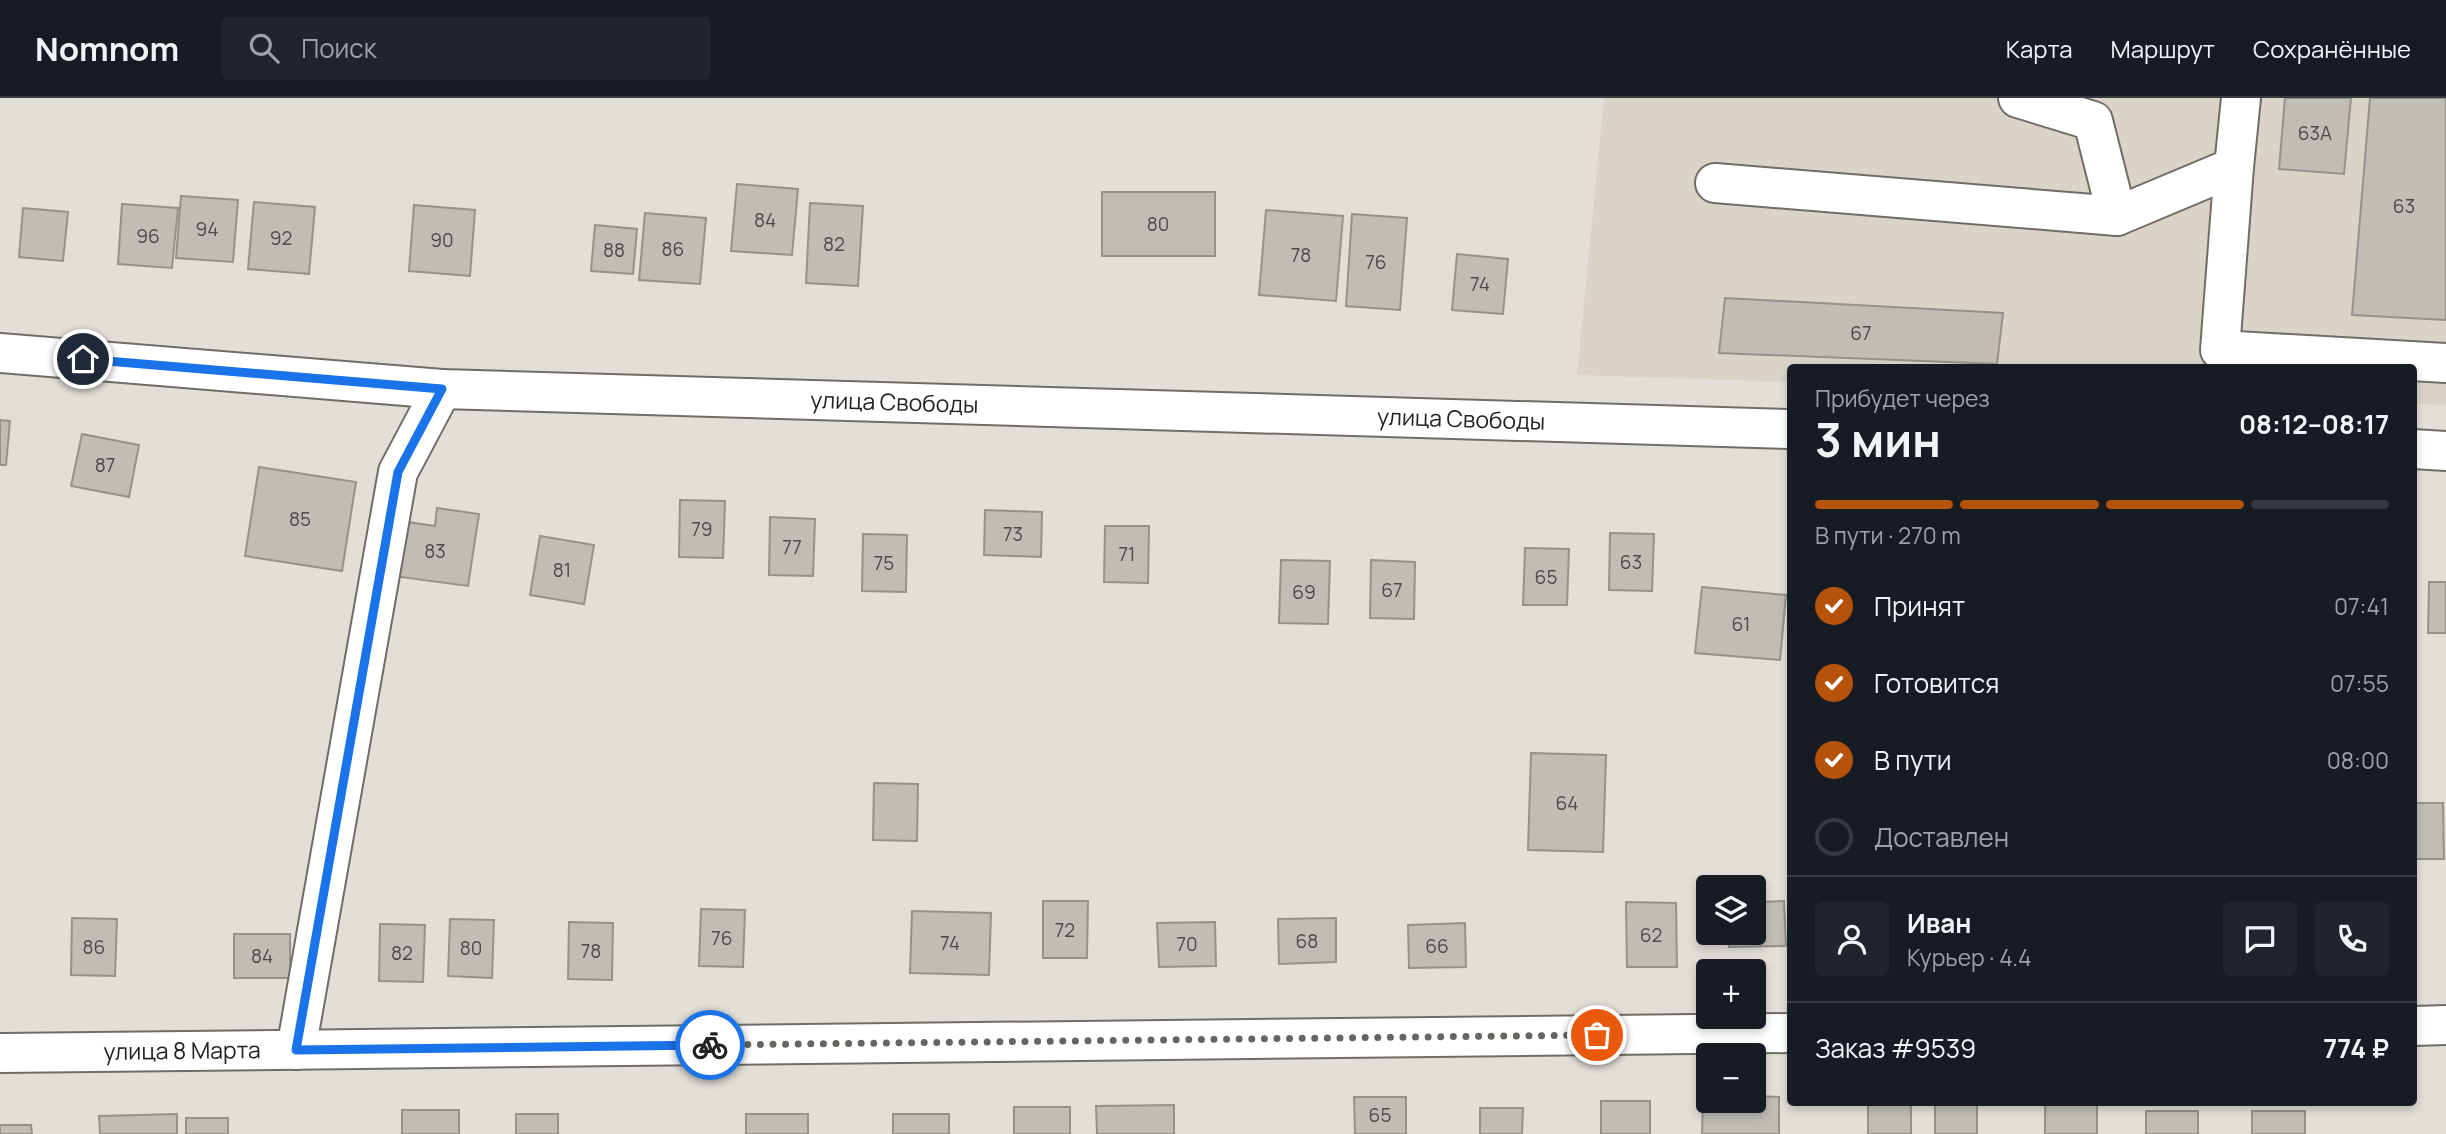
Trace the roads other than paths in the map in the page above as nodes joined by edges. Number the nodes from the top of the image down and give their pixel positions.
1 (2018, 98) edge
2 (2241, 98) edge
3 (2234, 167) junction
4 (1715, 183) dead end
5 (2117, 216) junction
6 (0, 353) edge
7 (2446, 363) edge
8 (442, 389) junction
9 (1787, 429) edge
10 (2417, 449) edge
11 (2446, 451) edge
12 (2417, 1026) edge
13 (2446, 1026) edge
14 (1787, 1033) edge
15 (296, 1050) junction
16 (0, 1053) edge

1 - 5 street
2 - 3 street
3 - 5 street
3 - 7 street
4 - 5 street
6 - 8 street, улица Свободы
8 - 9 street, улица Свободы
8 - 15 street
10 - 11 street
12 - 13 street
14 - 15 street, улица 8 Марта
15 - 16 street, улица 8 Марта

